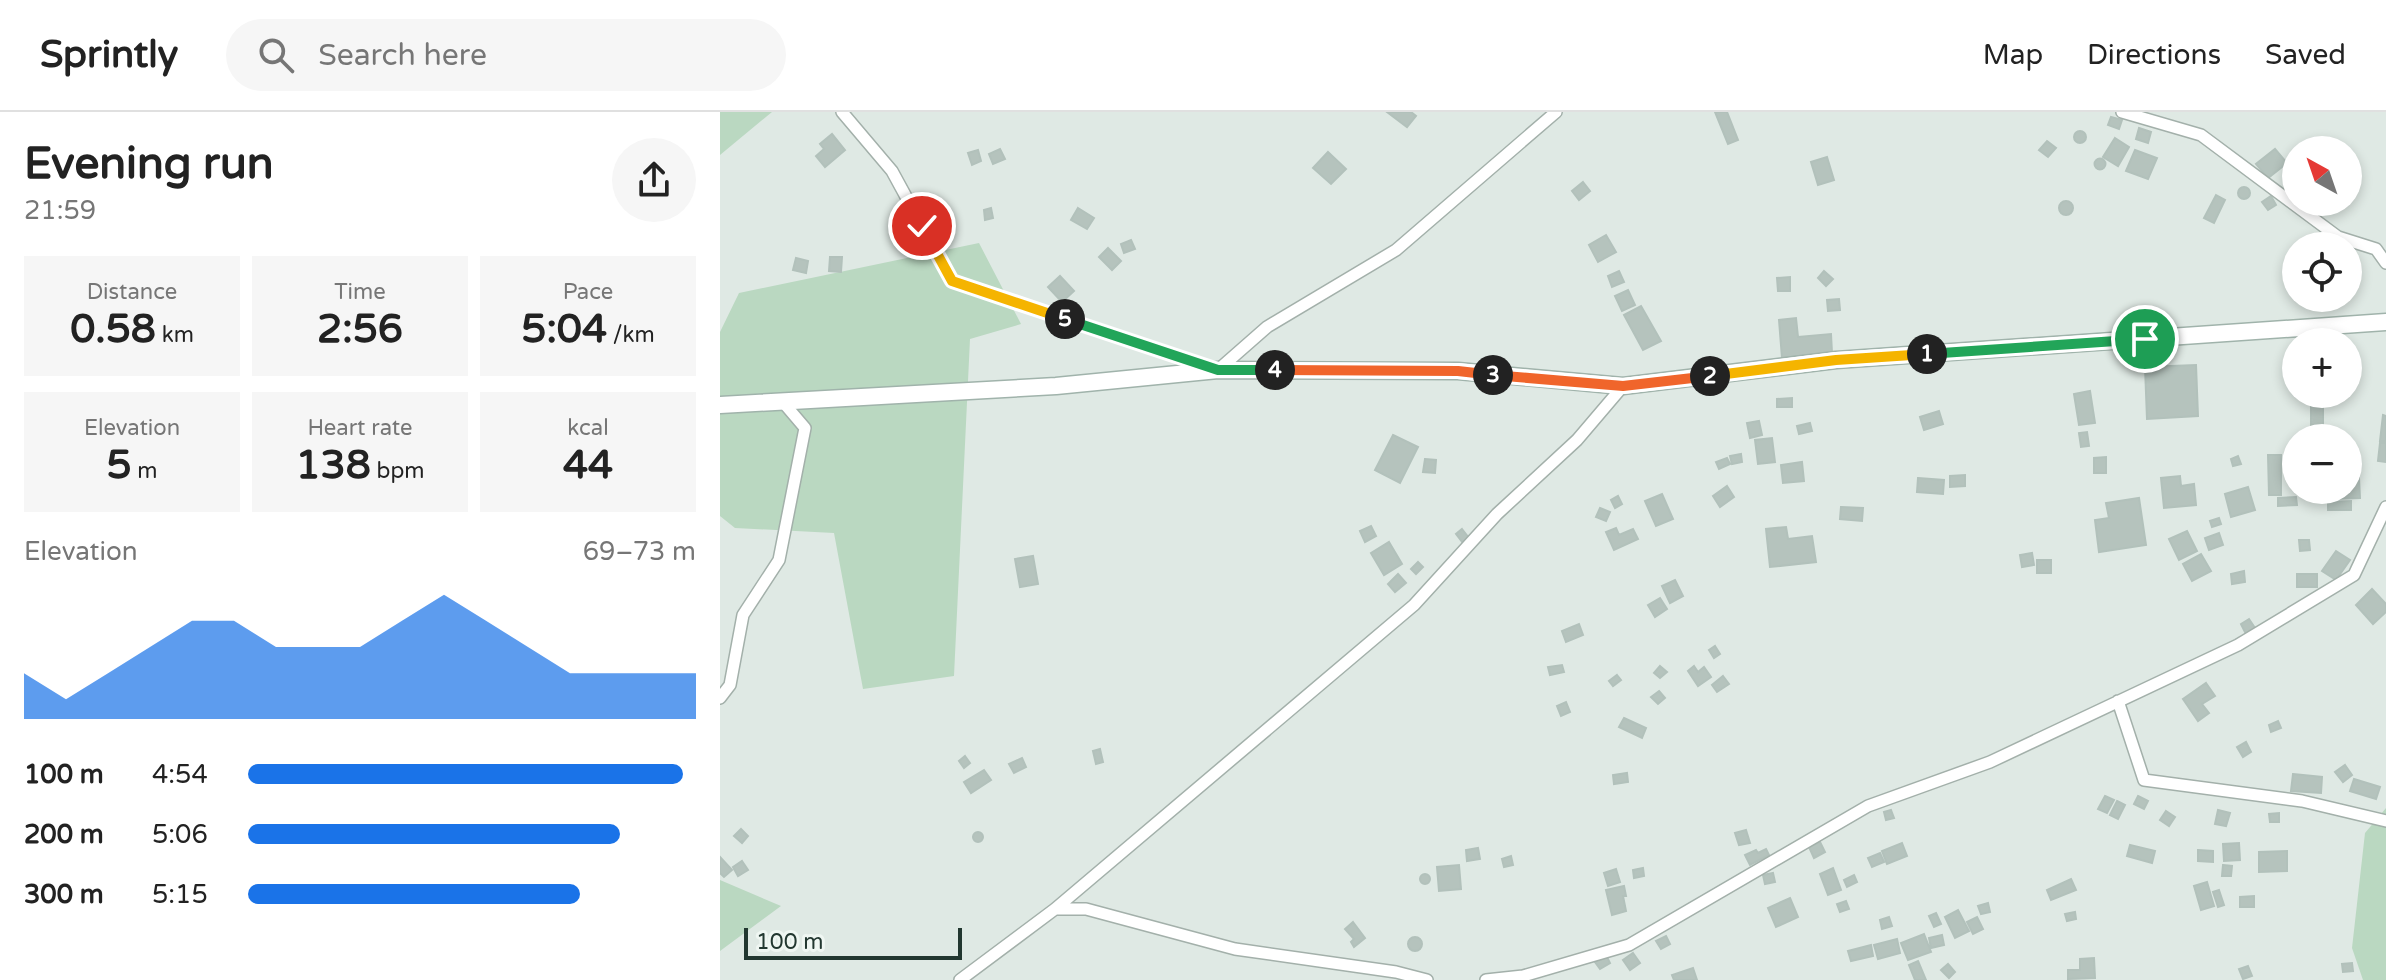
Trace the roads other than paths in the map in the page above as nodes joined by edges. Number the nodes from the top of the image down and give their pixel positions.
1 (842, 112) edge
2 (1556, 112) edge
3 (2122, 112) edge
4 (2386, 263) edge
5 (2386, 322) edge
6 (1218, 370) junction
7 (1623, 386) junction
8 (782, 401) junction
9 (720, 405) edge
10 (2386, 507) edge
11 (720, 698) edge
12 (2118, 701) junction
13 (2386, 821) edge
14 (1055, 909) junction
15 (960, 980) edge
16 (1427, 980) edge
17 (1486, 980) edge

1 - 6 street
2 - 6 street
3 - 4 street
5 - 7 main road
6 - 7 main road
6 - 8 main road
7 - 14 street
8 - 9 main road
8 - 11 street
10 - 12 street
12 - 13 street
12 - 17 street
14 - 15 street
14 - 16 street

